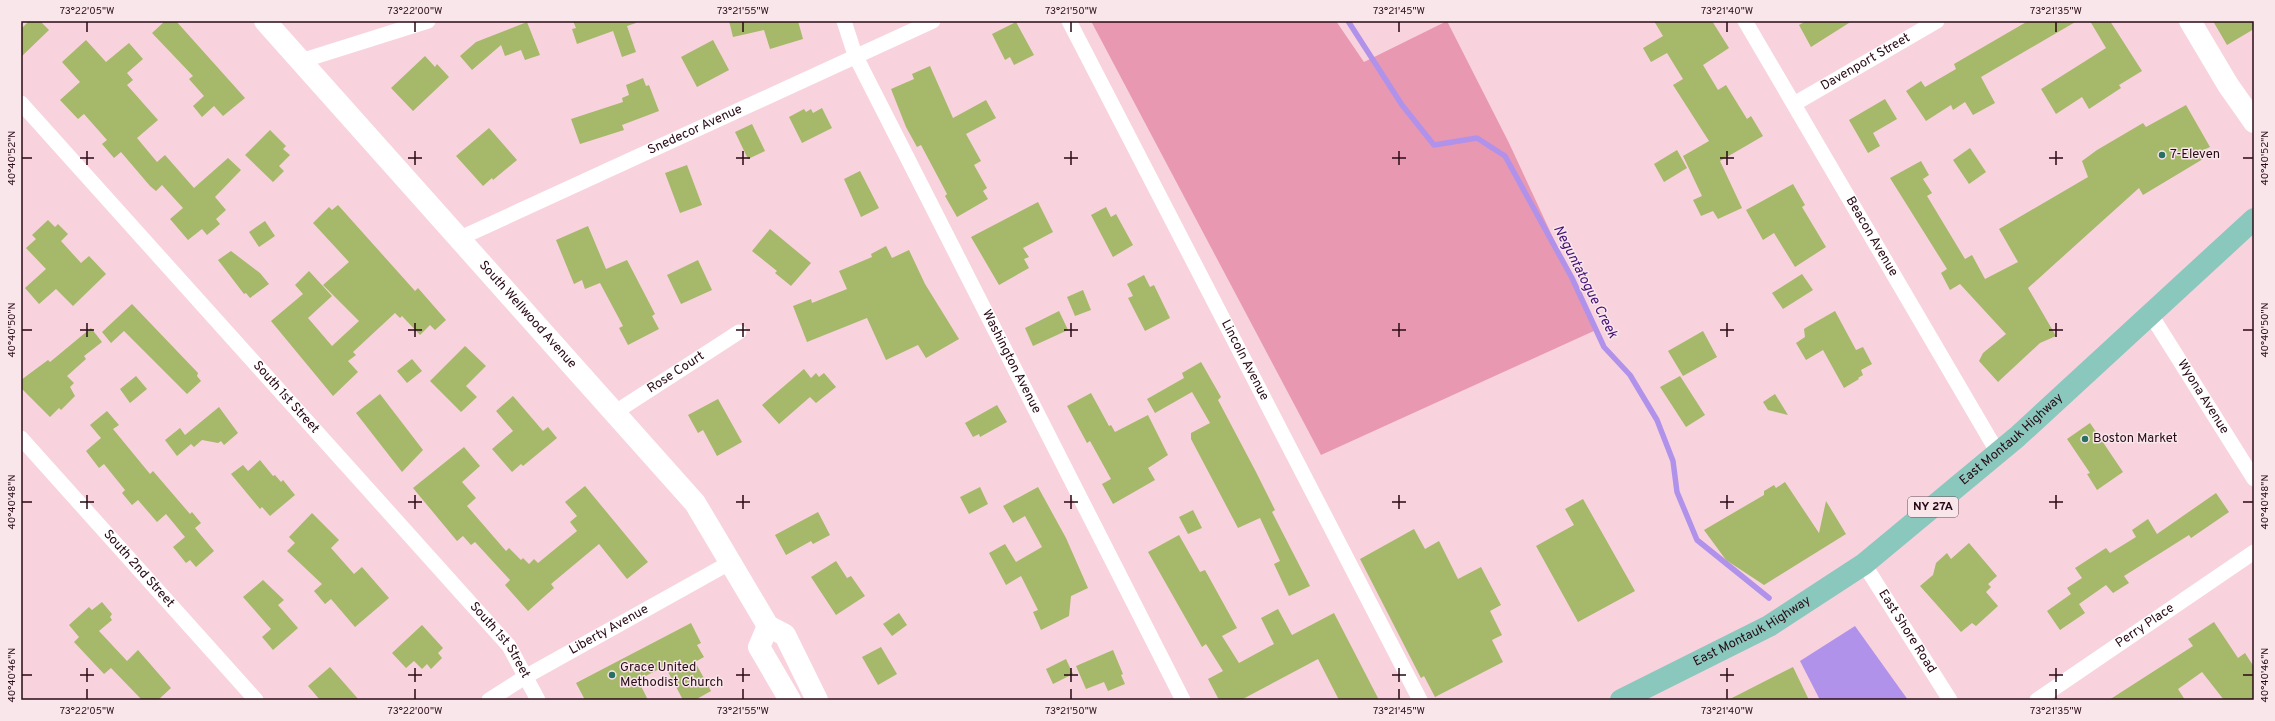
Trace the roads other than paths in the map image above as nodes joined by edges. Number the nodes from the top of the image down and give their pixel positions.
1 (265, 21) edge
2 (428, 21) edge
3 (844, 21) edge
4 (933, 21) edge
5 (1070, 21) edge
6 (1745, 21) edge
7 (1937, 21) edge
8 (2190, 21) edge
9 (855, 55) junction
10 (301, 61) junction
11 (21, 103) edge
12 (1794, 104) junction
13 (2254, 122) edge
14 (2254, 219) edge
15 (458, 239) junction
16 (2151, 315) junction
17 (739, 332) dead end
18 (614, 413) junction
19 (21, 438) edge
20 (1998, 453) junction
21 (2254, 479) edge
22 (2254, 552) edge
23 (731, 562) junction
24 (1864, 564) junction
25 (768, 626) junction
26 (525, 677) junction
27 (256, 700) edge
28 (489, 700) edge
29 (538, 700) edge
30 (790, 700) edge
31 (817, 700) edge
32 (1183, 700) edge
33 (1420, 700) edge
34 (1621, 700) edge
35 (1950, 700) edge
36 (2037, 700) edge

1 - 10 main road, South Wellwood Avenue
2 - 10 street
3 - 9 street, Washington Avenue
4 - 9 street, Snedecor Avenue
5 - 33 street, Lincoln Avenue
6 - 12 street, Beacon Avenue
7 - 12 street, Davenport Street
8 - 13 main road
9 - 15 street, Snedecor Avenue
9 - 32 street, Washington Avenue
10 - 15 main road, South Wellwood Avenue
11 - 26 street, South 1st Street
12 - 20 street, Beacon Avenue
14 - 16 main road, East Montauk Highway / NY 27A
15 - 18 main road, South Wellwood Avenue
16 - 20 main road, East Montauk Highway / NY 27A
16 - 21 street, Wyona Avenue
17 - 18 street, Rose Court
18 - 23 main road, South Wellwood Avenue
19 - 27 street, South 2nd Street
20 - 24 main road, East Montauk Highway / NY 27A
22 - 36 street, Perry Place
23 - 25 main road, South Wellwood Avenue
23 - 26 street, Liberty Avenue
24 - 34 main road, East Montauk Highway / NY 27A
24 - 35 street, East Shore Road
25 - 30 main road
25 - 31 main road
26 - 28 street, Liberty Avenue
26 - 29 street, South 1st Street

